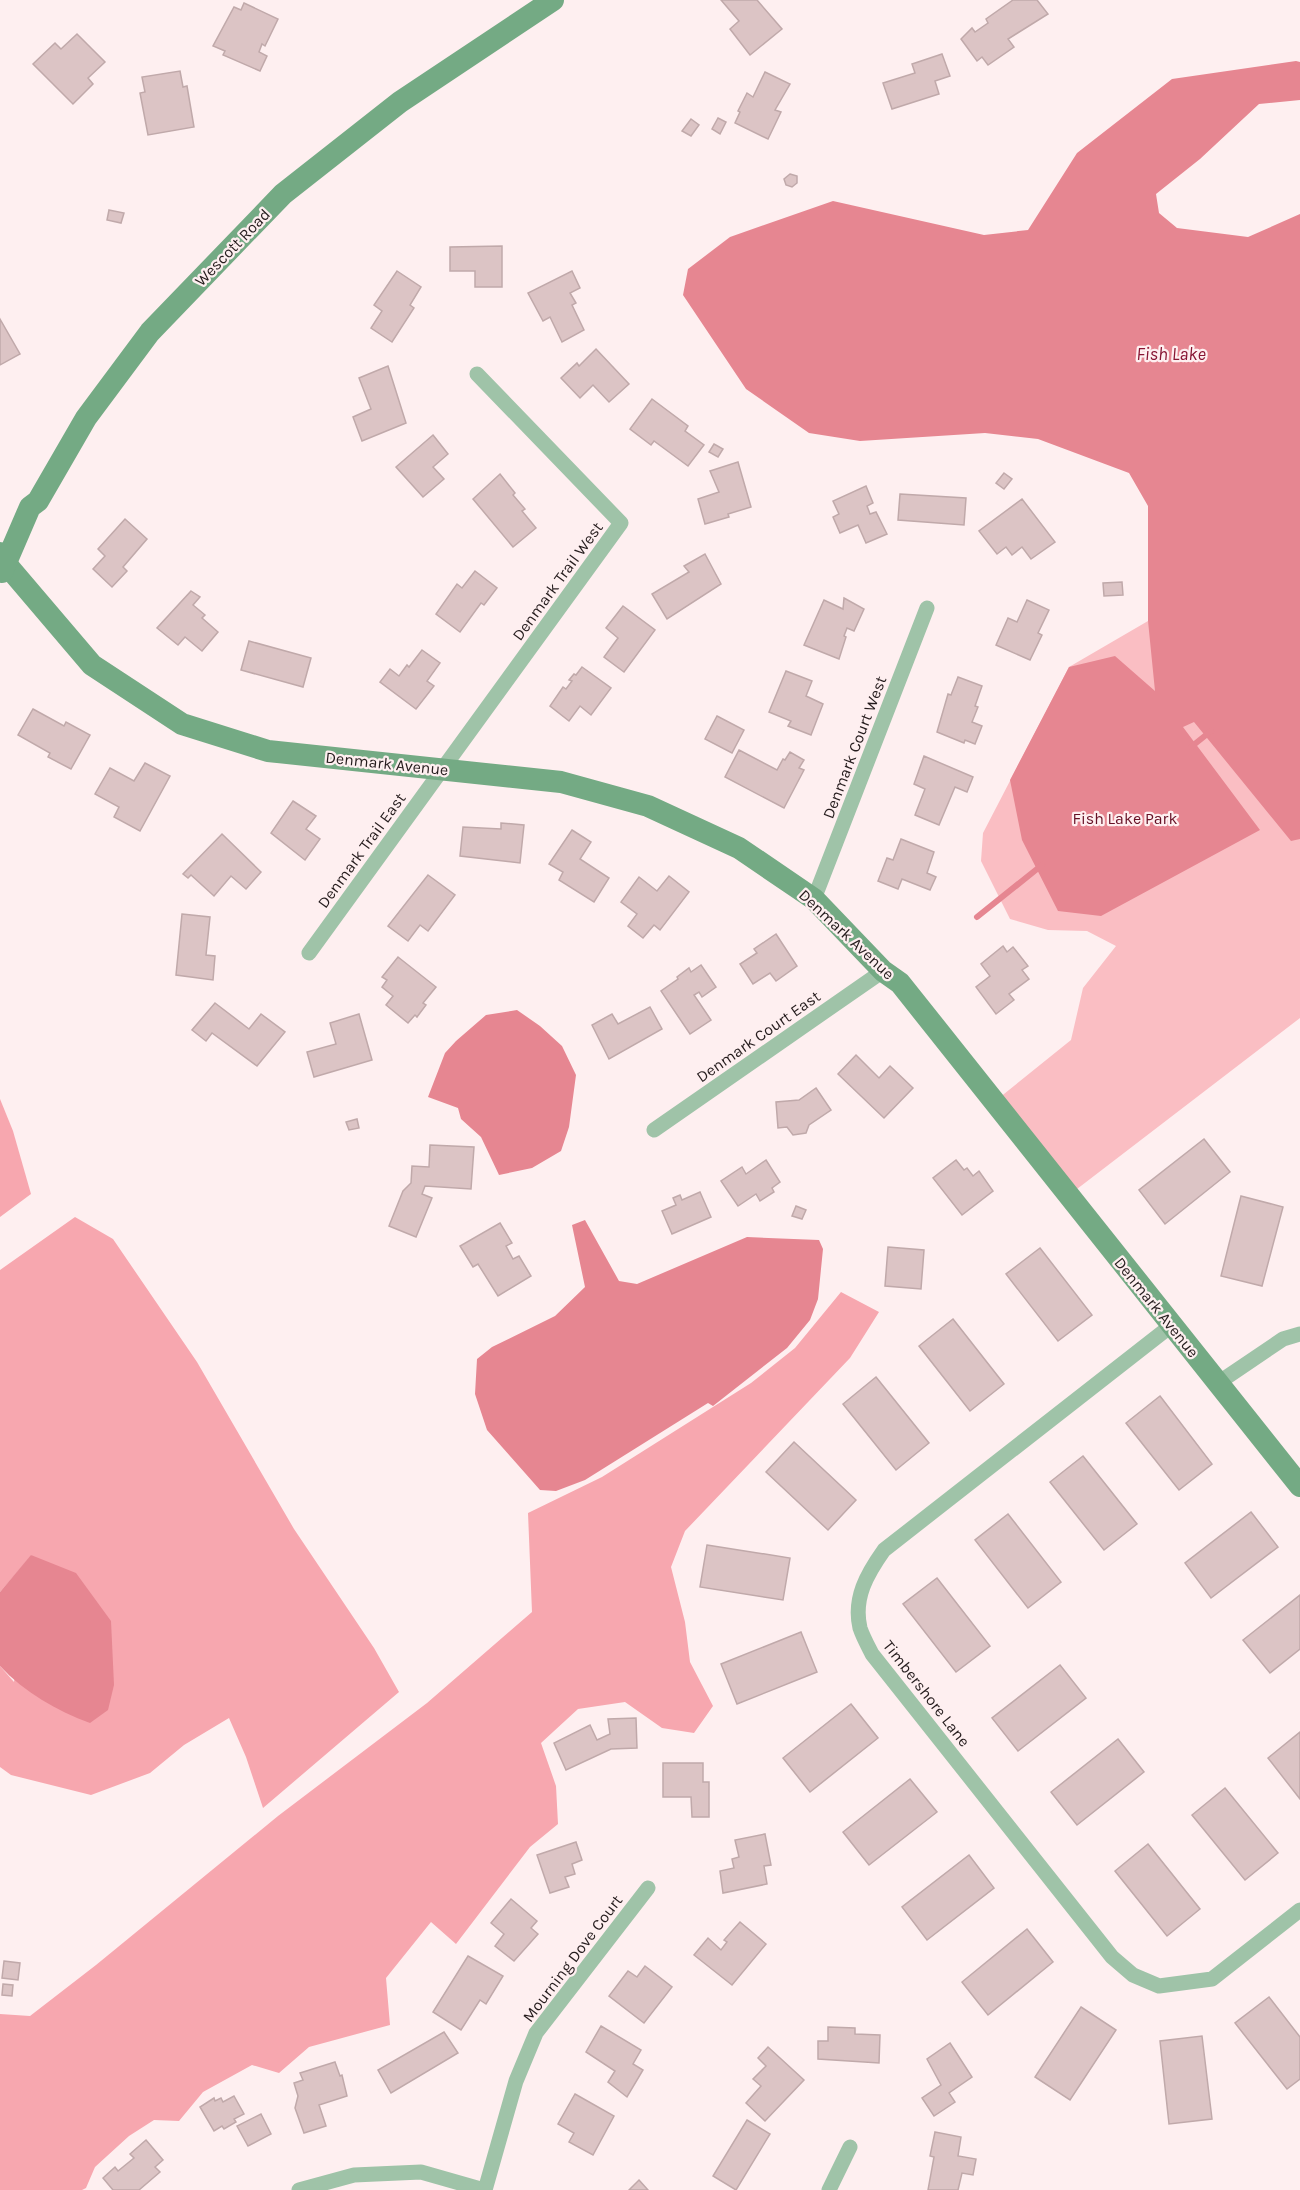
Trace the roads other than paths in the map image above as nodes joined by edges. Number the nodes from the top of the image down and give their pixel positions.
1 (552, 0) edge
2 (477, 374) dead end
3 (2, 564) edge
4 (927, 608) dead end
5 (443, 769) junction
6 (814, 899) junction
7 (309, 953) dead end
8 (883, 971) junction
9 (654, 1130) dead end
10 (1172, 1325) junction
11 (1300, 1334) edge
12 (1218, 1383) junction
13 (1300, 1486) edge
14 (648, 1888) dead end
15 (1300, 1910) edge
16 (850, 2147) dead end
17 (299, 2190) edge
18 (484, 2190) edge
19 (829, 2190) edge

1 - 3 street, Wescott Road
2 - 5 street, Denmark Trail West
3 - 5 street, Denmark Avenue
4 - 6 street, Denmark Court West
5 - 6 street, Denmark Avenue
5 - 7 street, Denmark Trail East
6 - 8 street, Denmark Avenue
8 - 9 street, Denmark Court East
8 - 10 street, Denmark Avenue
10 - 12 street, Denmark Avenue
10 - 15 street, Timbershore Lane
11 - 12 street
12 - 13 street, Denmark Avenue
14 - 18 street, Mourning Dove Court
16 - 19 street
17 - 18 street

